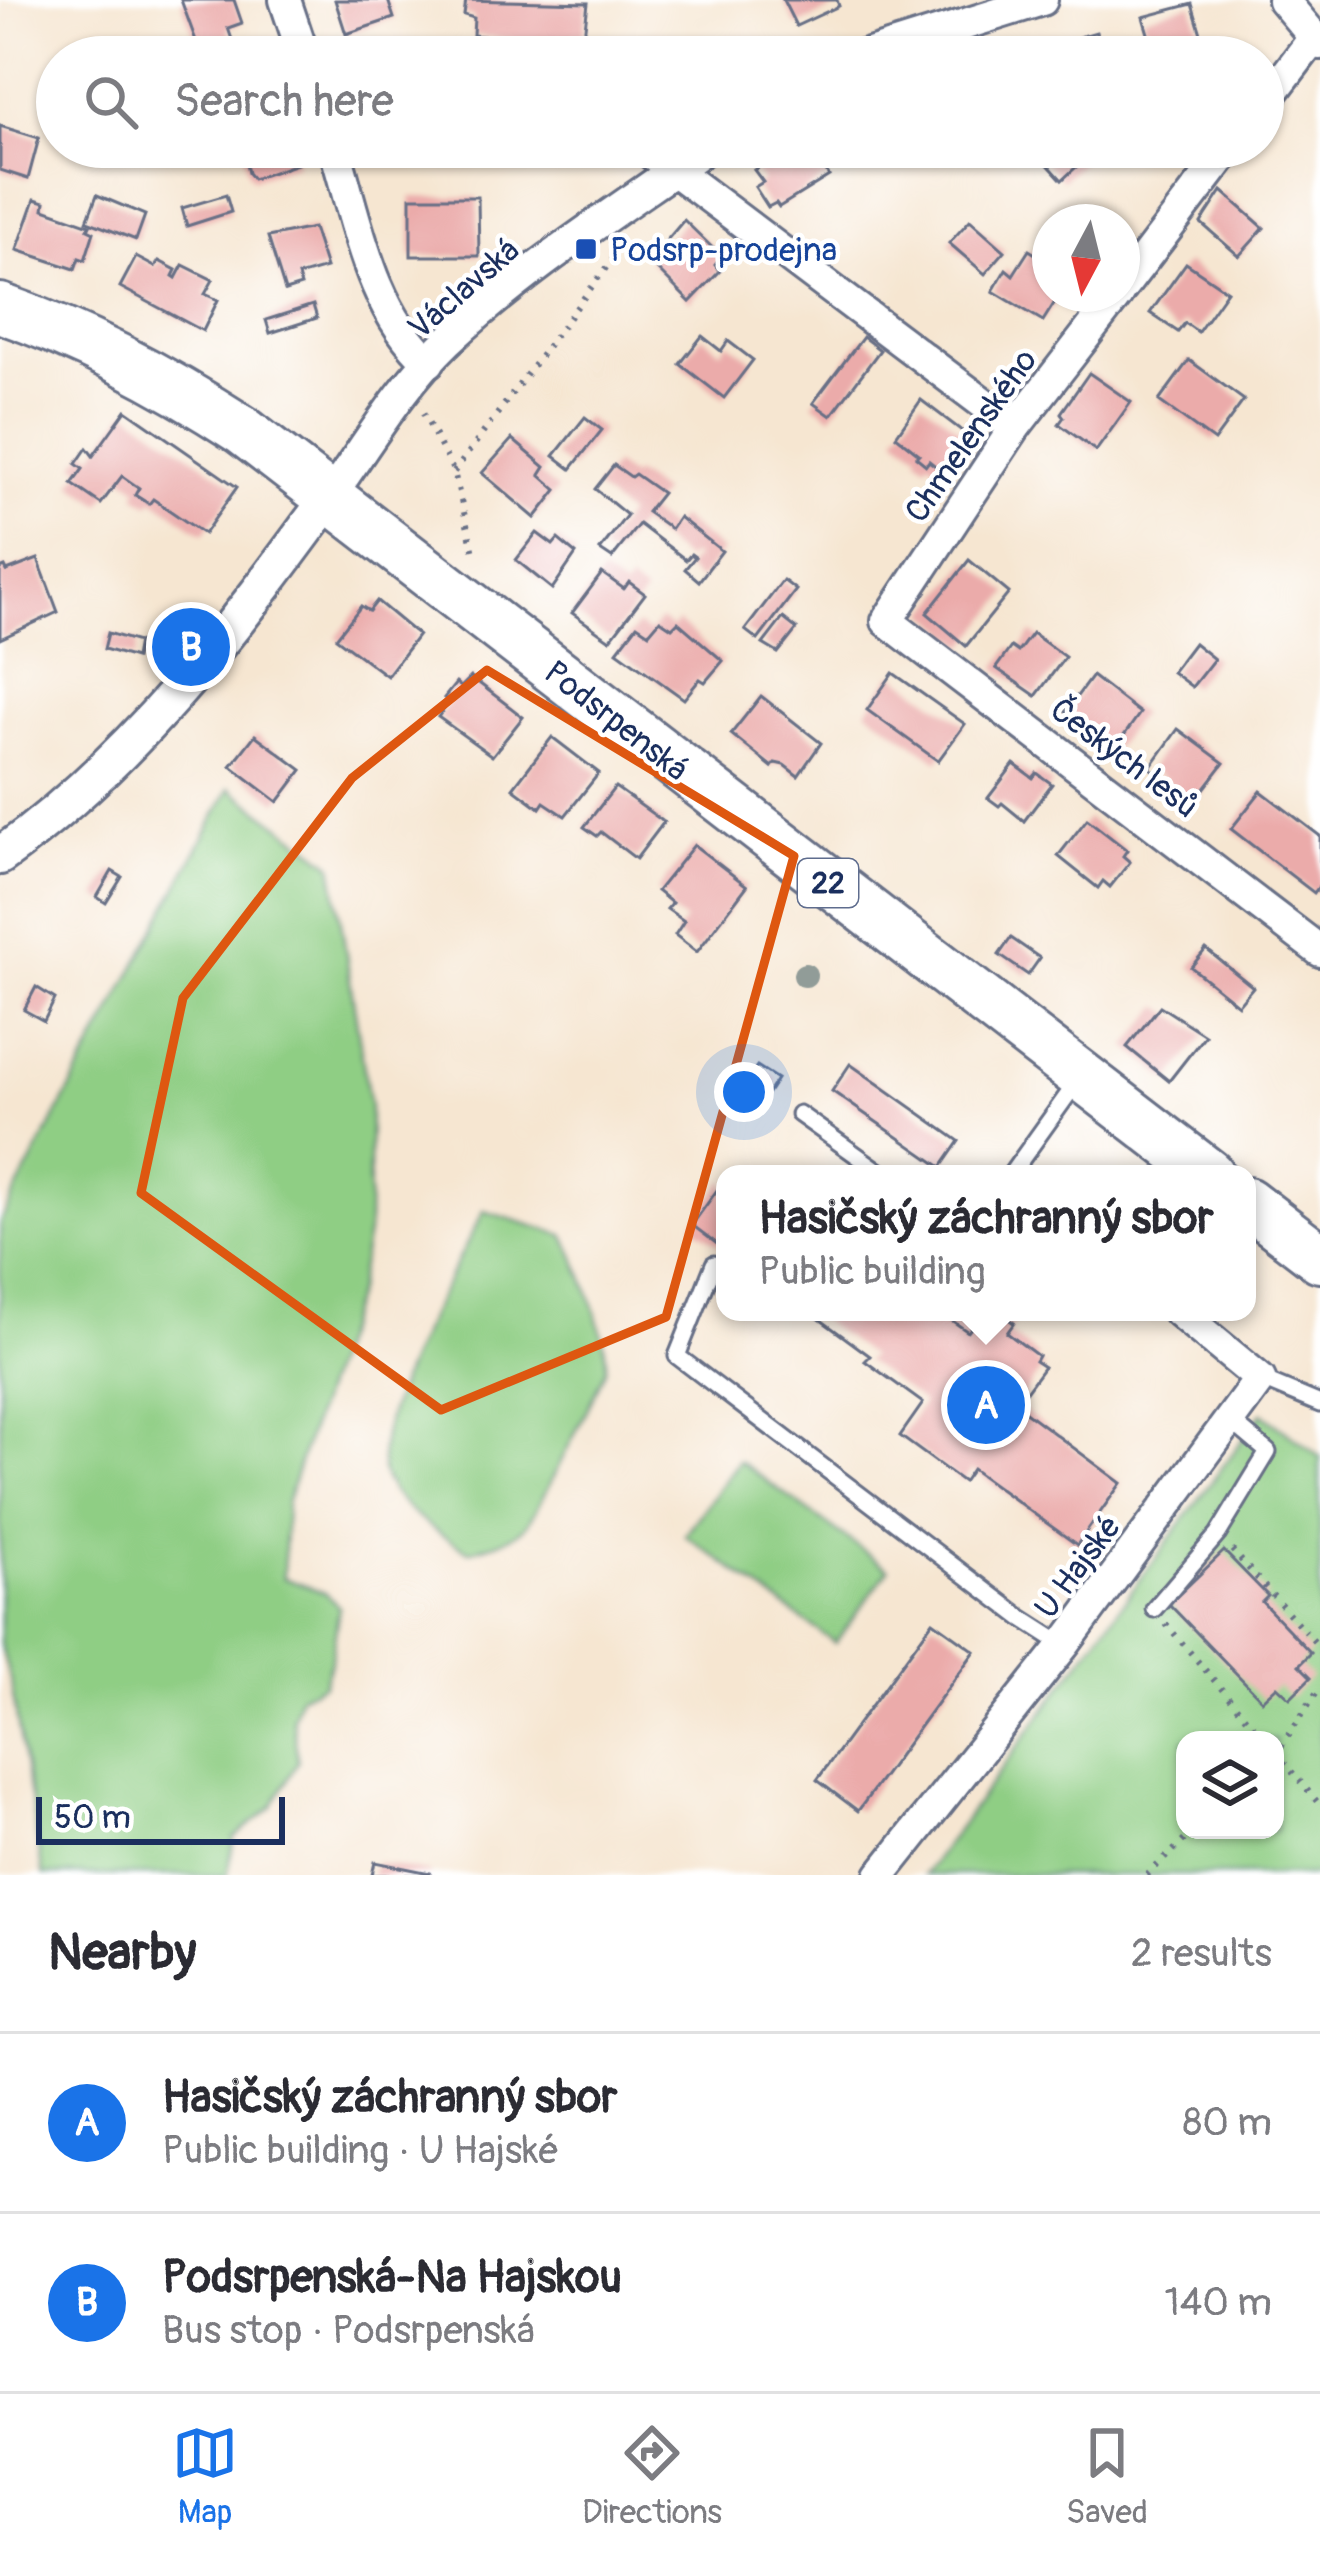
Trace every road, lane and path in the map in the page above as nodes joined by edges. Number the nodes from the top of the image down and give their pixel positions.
1 (285, 0) edge
2 (1042, 0) edge
3 (1283, 0) edge
4 (297, 36) edge
5 (927, 36) edge
6 (1317, 41) edge
7 (1284, 80) edge
8 (341, 168) edge
9 (1215, 168) edge
10 (675, 169) joint
11 (628, 202) junction
12 (1140, 265) edge
13 (0, 308) edge
14 (1104, 312) edge
15 (429, 362) junction
16 (403, 394) junction
17 (1016, 427) junction
18 (454, 472) junction
19 (331, 495) junction
20 (463, 601) junction
21 (886, 621) joint
22 (0, 856) edge
23 (1320, 951) edge
24 (1080, 1076) junction
25 (799, 1114) dead end
26 (870, 1165) edge
27 (1017, 1165) edge
28 (1191, 1165) edge
29 (1256, 1209) edge
30 (1320, 1258) edge
31 (714, 1264) dead end
32 (1190, 1321) edge
33 (1260, 1379) junction
34 (1320, 1404) edge
35 (1230, 1420) junction
36 (1218, 1534) junction
37 (1154, 1609) joint
38 (1064, 1645) junction
39 (1320, 1648) edge
40 (1320, 1687) edge
41 (1257, 1731) edge
42 (1284, 1742) edge
43 (1284, 1763) edge
44 (1320, 1805) edge
45 (1186, 1839) edge
46 (881, 1875) edge
47 (1147, 1875) edge

1 - 4 street
2 - 5 street
3 - 6 street
6 - 7 street
8 - 15 street
9 - 12 street, Chmelenského
10 - 11 street, Václavská
10 - 17 street
11 - 15 street, Václavská
11 - 18 path
13 - 19 main road, Podsrpenská / 22
14 - 17 street, Chmelenského
15 - 16 street, Václavská
16 - 18 path
16 - 19 street, Václavská
17 - 21 street, Chmelenského
18 - 20 path
19 - 20 main road, Podsrpenská / 22
19 - 22 street
20 - 24 main road, Podsrpenská / 22
21 - 23 street, Českých lesů
24 - 27 lane
24 - 28 main road, Podsrpenská / 22
25 - 26 lane
29 - 30 main road
31 - 38 lane
32 - 33 street
33 - 34 lane
33 - 35 street, U Hajské
35 - 36 lane
35 - 38 street, U Hajské
36 - 37 lane
36 - 39 path
37 - 41 path
38 - 46 street, U Hajské
40 - 42 path
43 - 44 path
45 - 47 path

